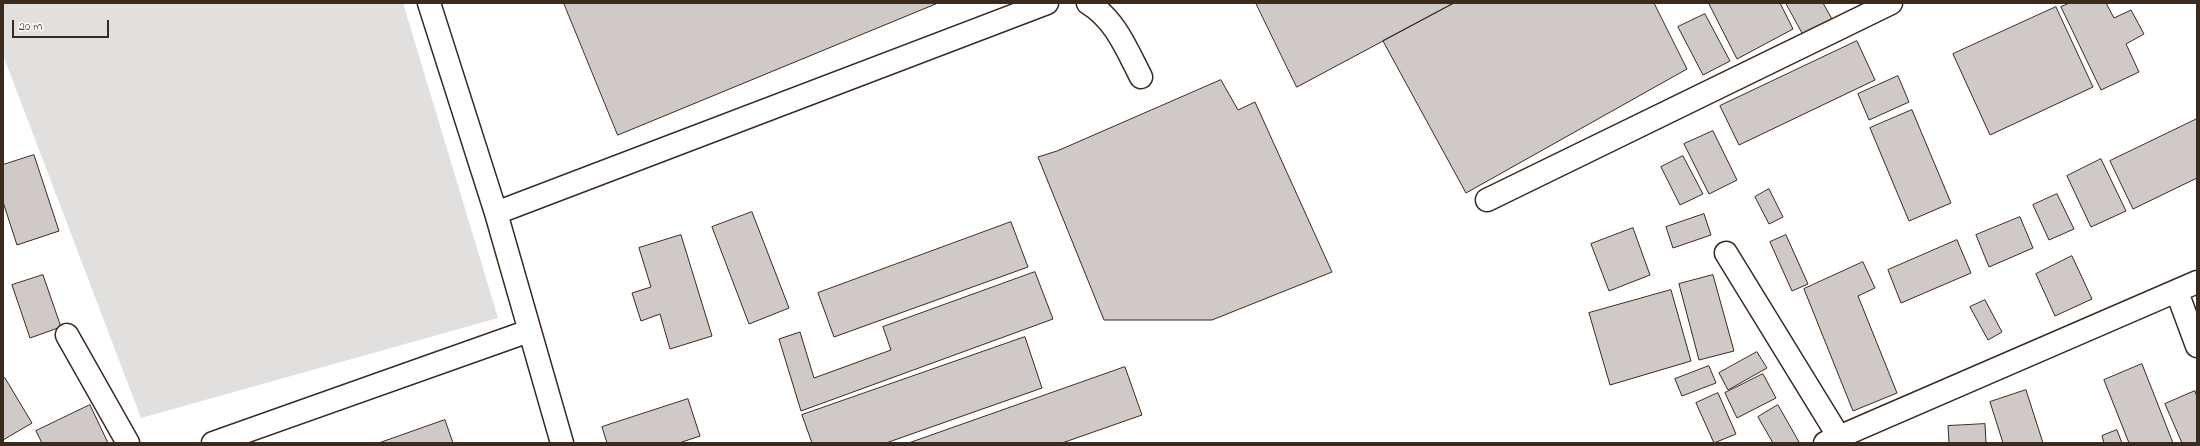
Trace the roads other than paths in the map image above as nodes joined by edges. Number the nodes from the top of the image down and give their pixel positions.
1 (429, 3) edge
2 (1047, 3) edge
3 (1088, 3) edge
4 (1891, 3) edge
5 (1141, 77) dead end
6 (1487, 200) dead end
7 (496, 214) junction
8 (1726, 253) dead end
9 (2197, 282) edge
10 (2177, 292) junction
11 (529, 331) junction
12 (67, 335) dead end
13 (2197, 346) edge
14 (1834, 441) edge
15 (128, 443) edge
16 (213, 443) edge
17 (562, 443) edge

1 - 7 street
2 - 7 street
3 - 5 street
4 - 6 street
7 - 11 street
8 - 14 street
9 - 10 street
10 - 13 street
10 - 14 street
11 - 16 street
11 - 17 street
12 - 15 street

